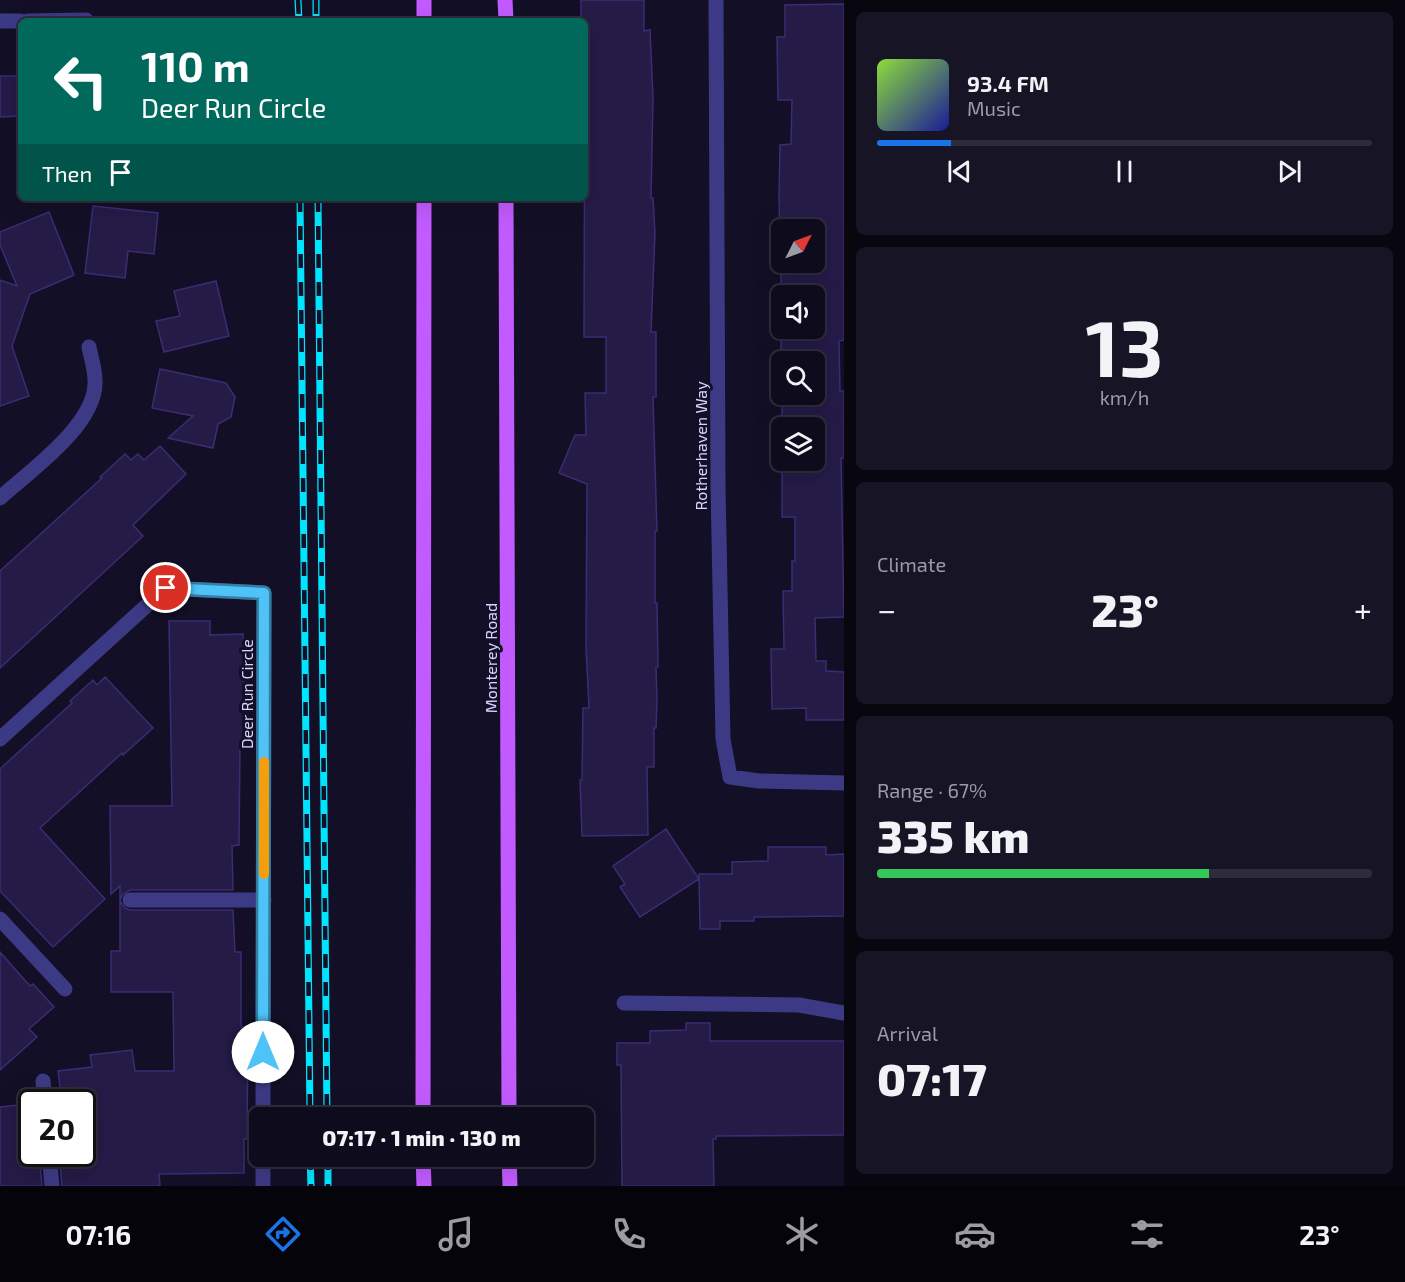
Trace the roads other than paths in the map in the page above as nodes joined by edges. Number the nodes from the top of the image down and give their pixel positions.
1 (424, 0) edge
2 (506, 0) edge
3 (716, 0) edge
4 (424, 18) edge
5 (506, 18) edge
6 (0, 21) edge
7 (18, 21) edge
8 (424, 201) edge
9 (506, 201) edge
10 (89, 347) dead end
11 (0, 498) edge
12 (0, 740) edge
13 (844, 783) edge
14 (130, 900) dead end
15 (264, 900) junction
16 (0, 918) edge
17 (65, 988) dead end
18 (624, 1003) dead end
19 (844, 1013) edge
20 (43, 1081) dead end
21 (44, 1089) edge
22 (263, 1107) edge
23 (423, 1107) edge
24 (509, 1107) edge
25 (50, 1167) edge
26 (263, 1167) edge
27 (423, 1167) edge
28 (509, 1167) edge
29 (52, 1186) edge
30 (263, 1186) edge
31 (424, 1186) edge
32 (510, 1186) edge

1 - 4 main road
2 - 5 main road
3 - 13 street, Rotherhaven Way
6 - 7 street
8 - 23 main road
9 - 24 main road, Monterey Road
10 - 11 street
12 - 15 street, Deer Run Circle
14 - 15 street
15 - 22 street, Deer Run Circle
16 - 17 street
18 - 19 street
20 - 21 street
25 - 29 street
26 - 30 street
27 - 31 main road
28 - 32 main road

